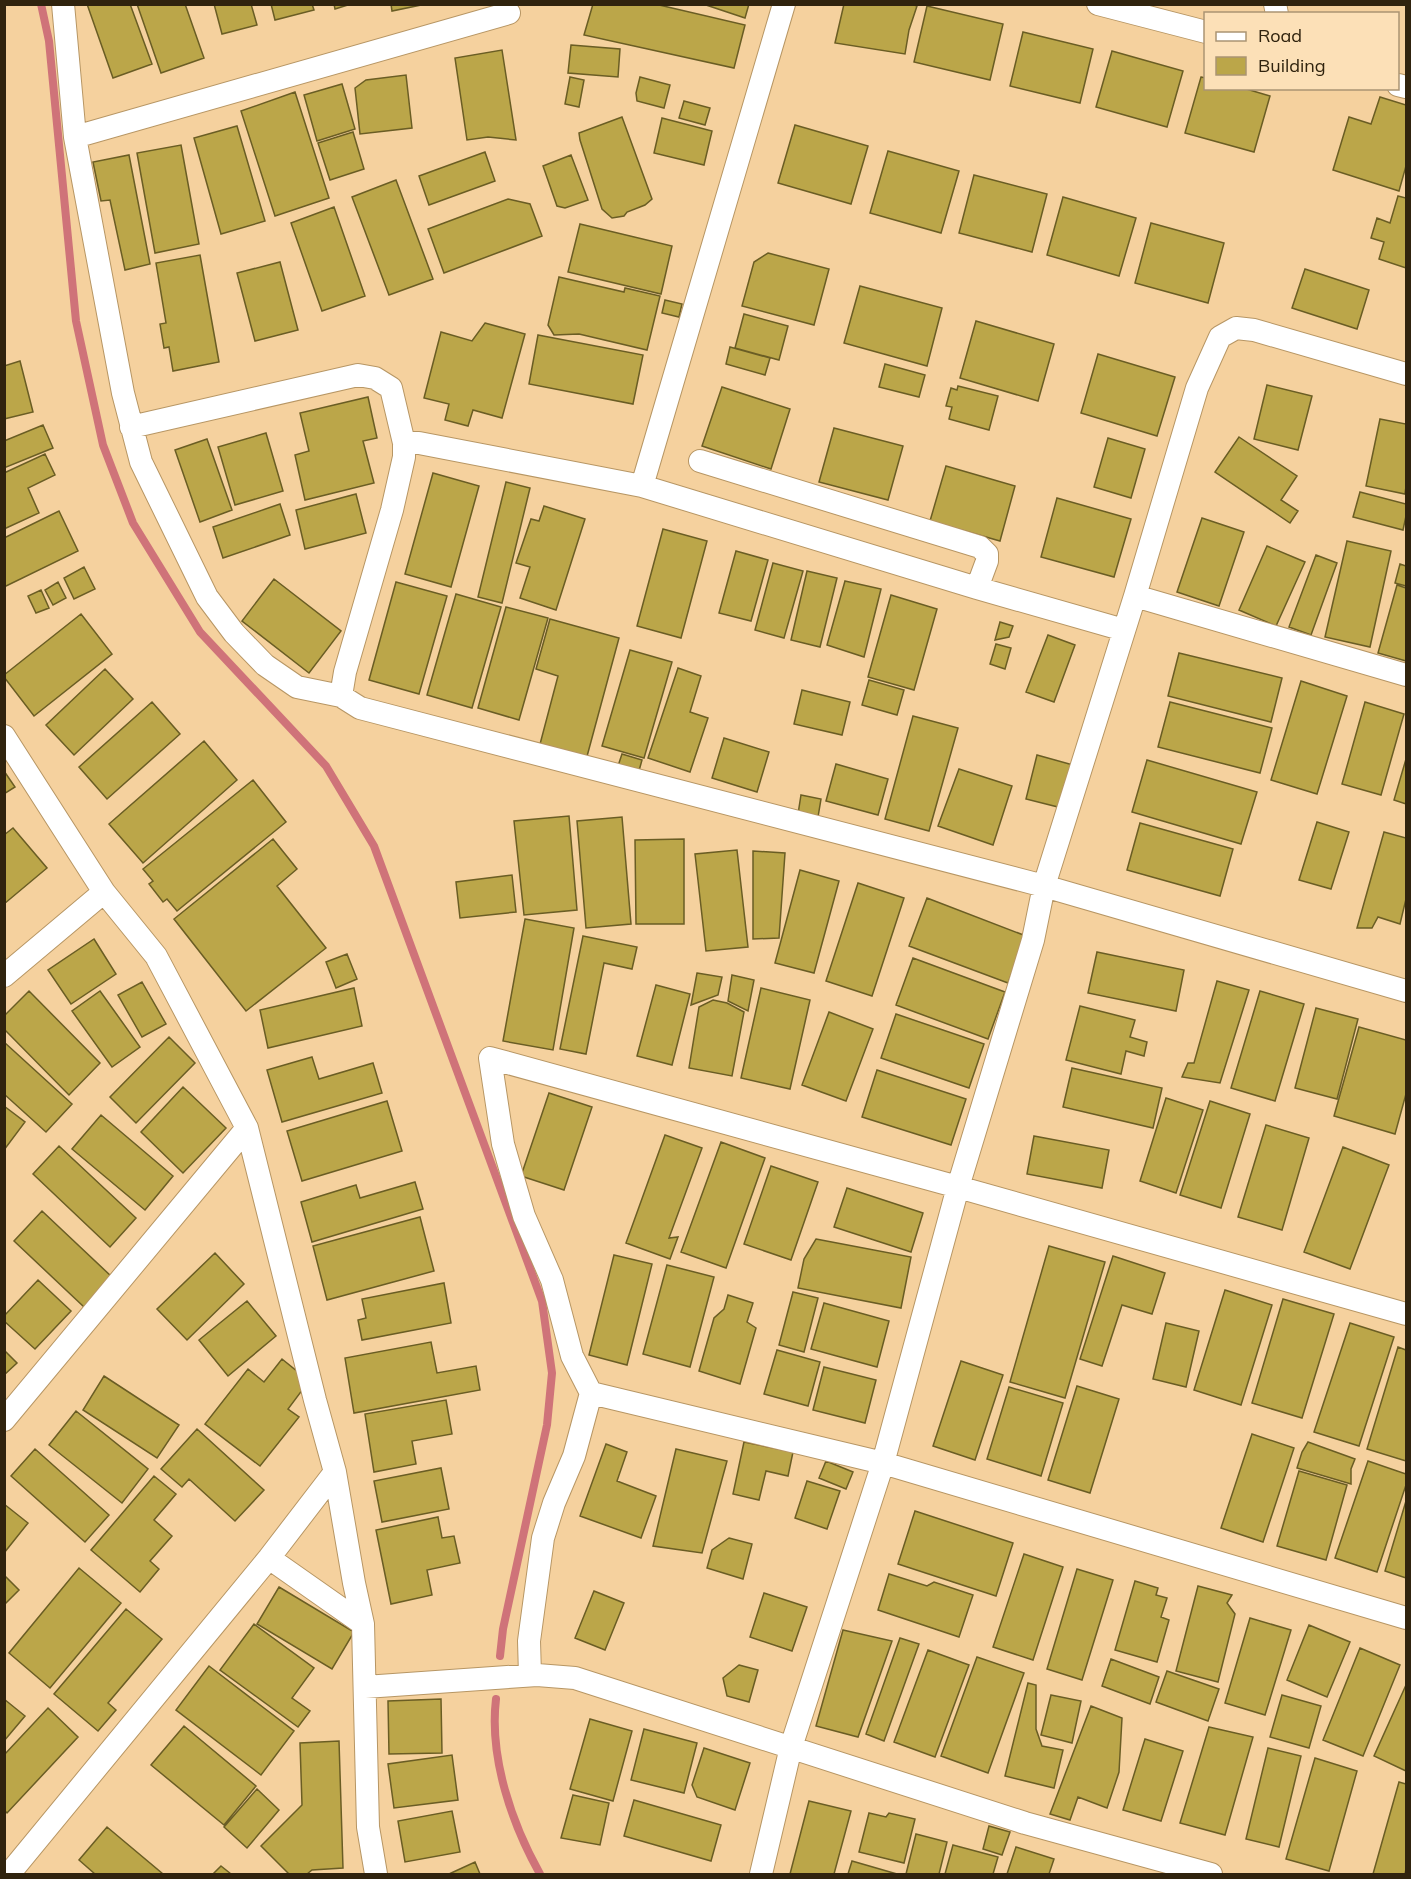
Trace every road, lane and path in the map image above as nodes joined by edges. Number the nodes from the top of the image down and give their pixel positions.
1 (63, 4) edge
2 (784, 4) edge
3 (1098, 4) edge
4 (509, 13) dead end
5 (1204, 31) edge
6 (75, 137) junction
7 (1407, 374) edge
8 (131, 427) junction
9 (404, 443) junction
10 (700, 461) dead end
11 (642, 486) junction
12 (977, 588) junction
13 (1135, 596) junction
14 (1124, 630) junction
15 (1407, 675) edge
16 (341, 696) junction
17 (4, 736) edge
18 (1044, 886) junction
19 (104, 892) junction
20 (4, 976) edge
21 (1407, 991) edge
22 (247, 1128) junction
23 (958, 1187) junction
24 (1407, 1314) edge
25 (591, 1392) junction
26 (4, 1420) edge
27 (883, 1463) junction
28 (335, 1472) junction
29 (269, 1558) junction
30 (1407, 1618) edge
31 (363, 1624) junction
32 (530, 1675) junction
33 (365, 1687) junction
34 (790, 1747) junction
35 (9, 1875) edge
36 (376, 1875) edge
37 (761, 1875) edge
38 (1211, 1875) edge

1 - 6 street
2 - 11 street
3 - 5 street
4 - 6 street
6 - 8 street
7 - 13 street
8 - 9 street
8 - 16 street
9 - 11 street
9 - 16 street
10 - 12 street
11 - 12 street
12 - 14 street
13 - 14 street
13 - 15 street
14 - 18 street
16 - 18 street
17 - 19 street
18 - 21 street
18 - 23 street
19 - 20 street
19 - 22 street
22 - 26 street
22 - 28 street
23 - 24 street
23 - 25 street
23 - 27 street
25 - 27 street
25 - 32 street
27 - 30 street
27 - 34 street
28 - 29 street
28 - 31 street
29 - 31 street
29 - 35 street
31 - 33 street
32 - 33 street
32 - 34 street
33 - 36 street
34 - 37 street
34 - 38 street

